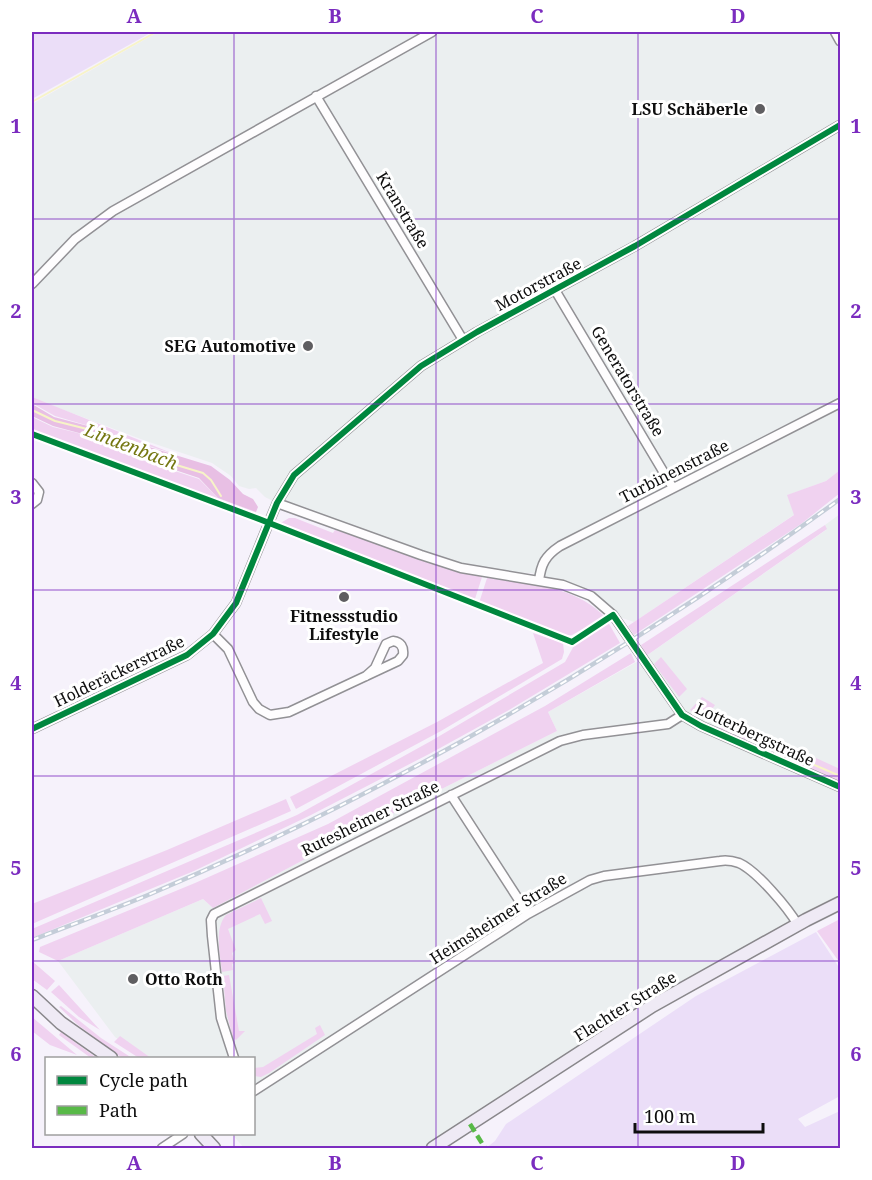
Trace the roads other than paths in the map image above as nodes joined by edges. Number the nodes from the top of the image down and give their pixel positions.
1 (432, 32) edge
2 (836, 32) edge
3 (840, 41) edge
4 (316, 96) junction
5 (840, 125) edge
6 (32, 284) edge
7 (555, 290) junction
8 (464, 340) junction
9 (840, 404) edge
10 (32, 483) edge
11 (674, 488) junction
12 (277, 503) junction
13 (32, 504) edge
14 (539, 581) junction
15 (213, 634) junction
16 (366, 676) junction
17 (682, 715) junction
18 (32, 729) edge
19 (840, 787) edge
20 (451, 795) junction
21 (840, 903) edge
22 (528, 914) junction
23 (798, 925) junction
24 (32, 996) edge
25 (108, 1057) edge
26 (233, 1057) edge
27 (255, 1090) edge
28 (182, 1135) edge
29 (202, 1135) edge
30 (162, 1149) edge
31 (214, 1149) edge
32 (433, 1149) edge

1 - 4 street
2 - 3 street
4 - 6 street
4 - 8 street, Kranstraße
5 - 7 street, Motorstraße
7 - 8 street, Motorstraße
7 - 11 street, Generatorstraße
8 - 12 street, Motorstraße
9 - 11 street, Turbinenstraße
10 - 13 street
11 - 14 street, Turbinenstraße
12 - 14 street, Lotterbergstraße
12 - 15 street, Holderäckerstraße
14 - 17 street, Lotterbergstraße
15 - 16 street
15 - 18 street, Holderäckerstraße
16 - 16 street
17 - 19 street, Lotterbergstraße
17 - 20 street, Rutesheimer Straße
20 - 22 street
20 - 26 street, Rutesheimer Straße
21 - 23 main road, Flachter Straße
22 - 23 street, Heimsheimer Straße
22 - 27 street, Heimsheimer Straße
23 - 32 main road, Flachter Straße
24 - 25 main road
28 - 30 street
29 - 31 main road

